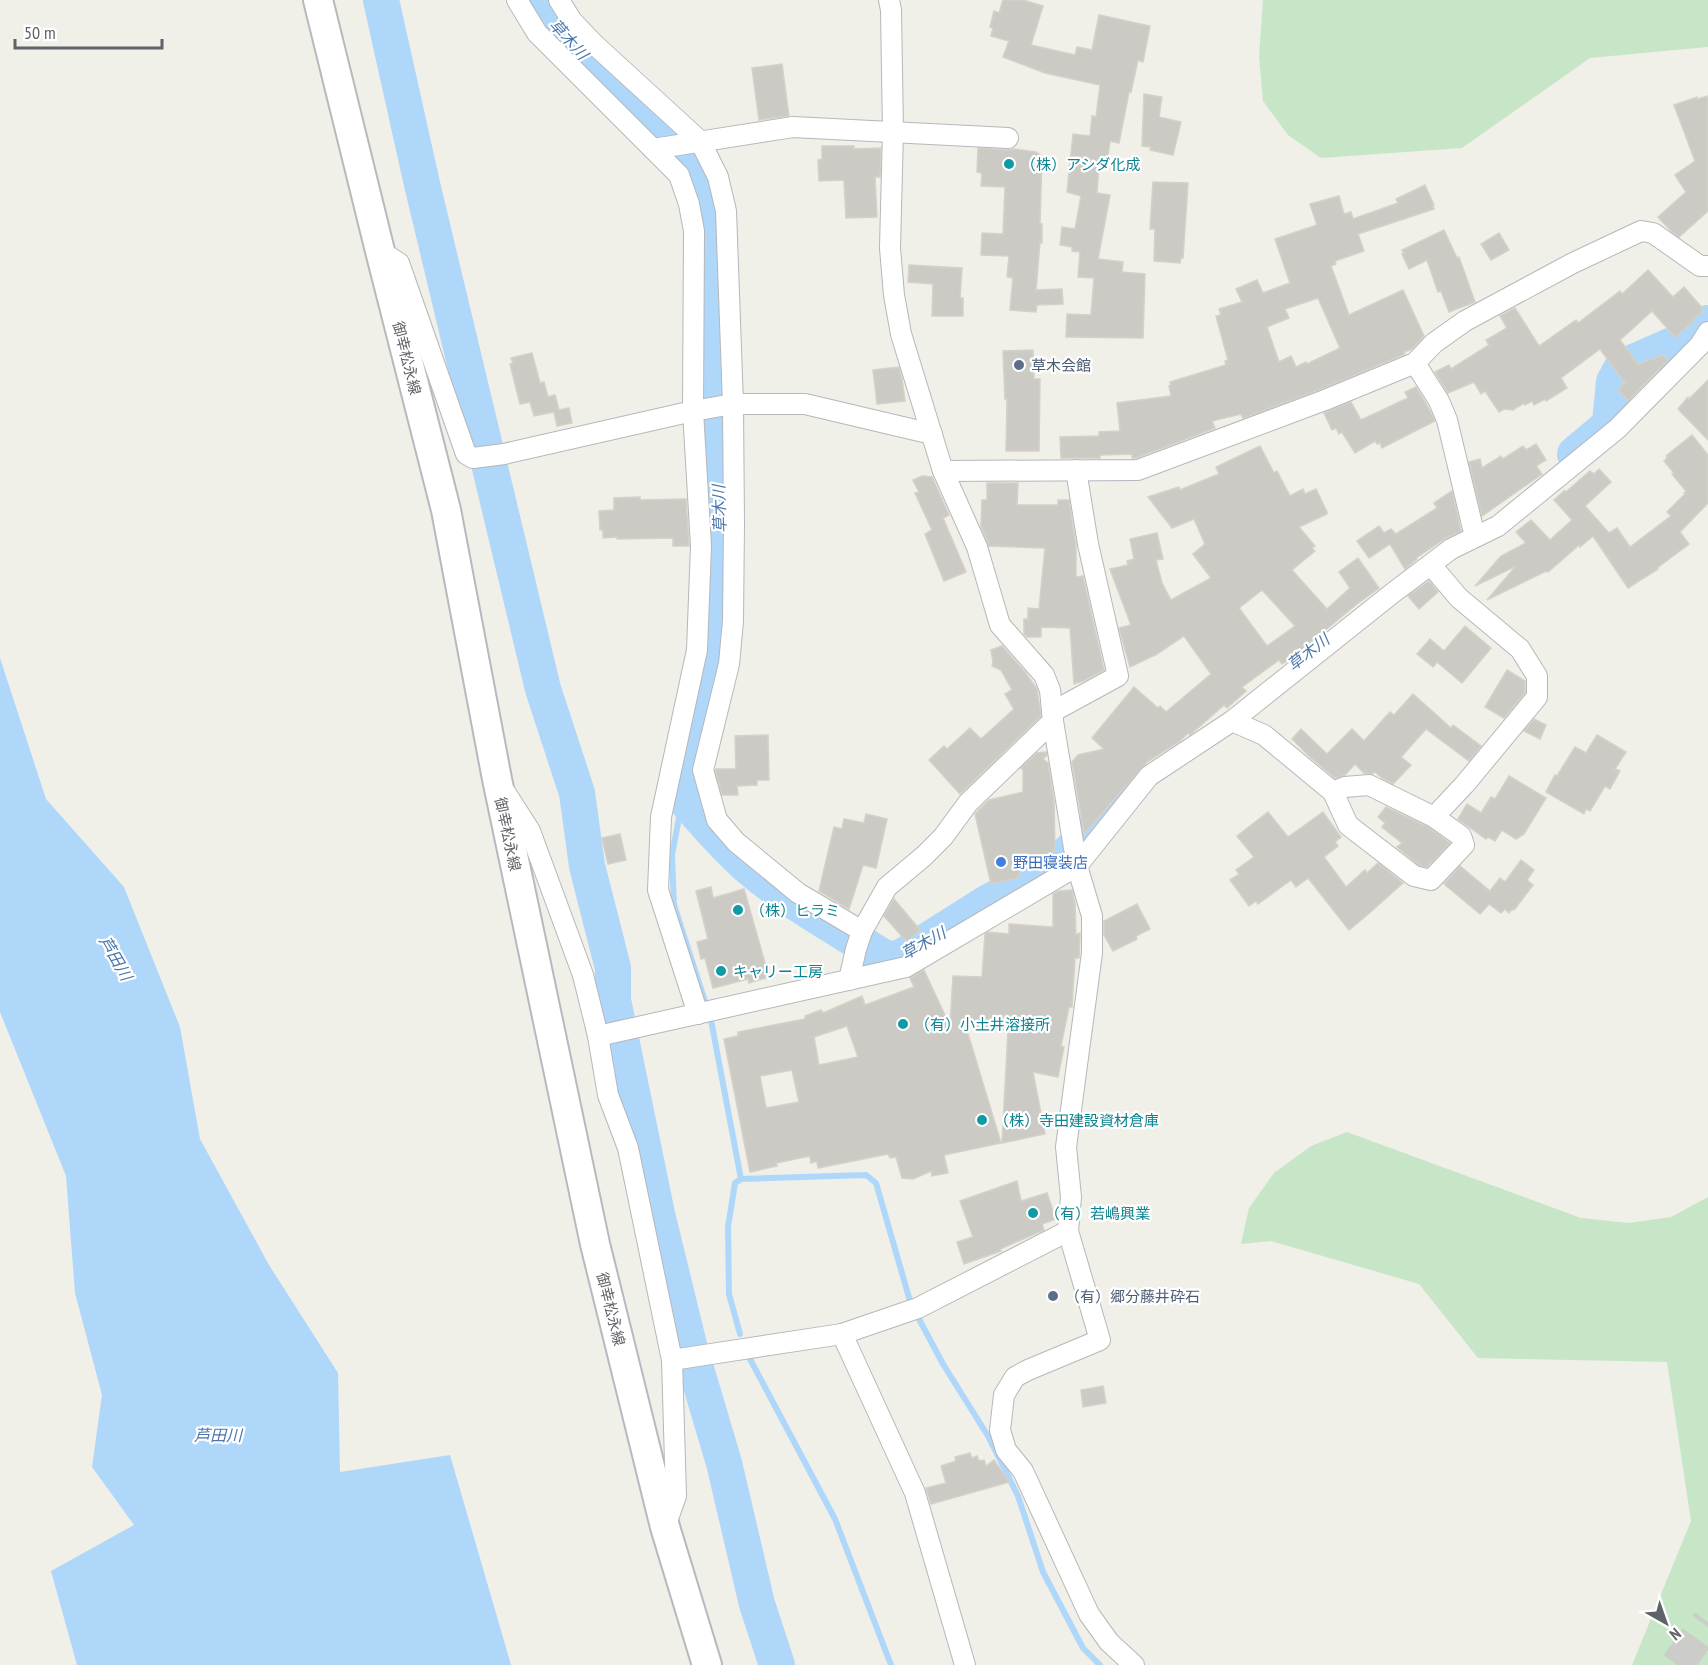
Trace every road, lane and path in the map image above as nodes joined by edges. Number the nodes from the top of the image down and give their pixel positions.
1 (318, 0) edge
2 (517, 0) edge
3 (559, 0) edge
4 (889, 0) edge
5 (893, 131) junction
6 (1008, 138) dead end
7 (697, 142) junction
8 (659, 148) junction
9 (380, 251) junction
10 (1708, 266) edge
11 (1708, 332) edge
12 (1415, 363) junction
13 (729, 405) junction
14 (698, 410) junction
15 (932, 434) junction
16 (1076, 470) junction
17 (943, 471) junction
18 (1474, 532) junction
19 (1431, 565) junction
20 (1052, 716) junction
21 (1232, 722) junction
22 (497, 779) junction
23 (1333, 792) junction
24 (1434, 817) junction
25 (1075, 854) junction
26 (859, 940) junction
27 (849, 980) junction
28 (706, 1012) junction
29 (612, 1033) junction
30 (1068, 1231) junction
31 (842, 1334) junction
32 (678, 1359) junction
33 (665, 1527) junction
34 (708, 1665) edge
35 (965, 1665) edge
36 (1134, 1665) edge

1 - 9 main road, 御幸松永線
2 - 8 street
3 - 7 street
4 - 5 street
5 - 6 street
5 - 7 street
5 - 15 street
7 - 8 street
7 - 13 street
8 - 14 street
9 - 14 street
9 - 22 main road, 御幸松永線
10 - 12 street
11 - 18 street
12 - 16 street
12 - 18 street
13 - 14 street
13 - 15 street
13 - 26 street
14 - 28 street
15 - 17 street
16 - 17 street
16 - 20 street
17 - 20 street
18 - 19 street
19 - 21 street
19 - 24 street
20 - 25 street
20 - 26 street
21 - 23 street
21 - 25 street
22 - 29 street
22 - 33 main road, 御幸松永線
23 - 24 street
23 - 24 street
25 - 27 street
25 - 30 street
26 - 27 street
27 - 28 street
28 - 29 street
29 - 32 street
30 - 31 street
30 - 36 street
31 - 32 street
31 - 35 street
32 - 33 street
33 - 34 main road, 御幸松永線

